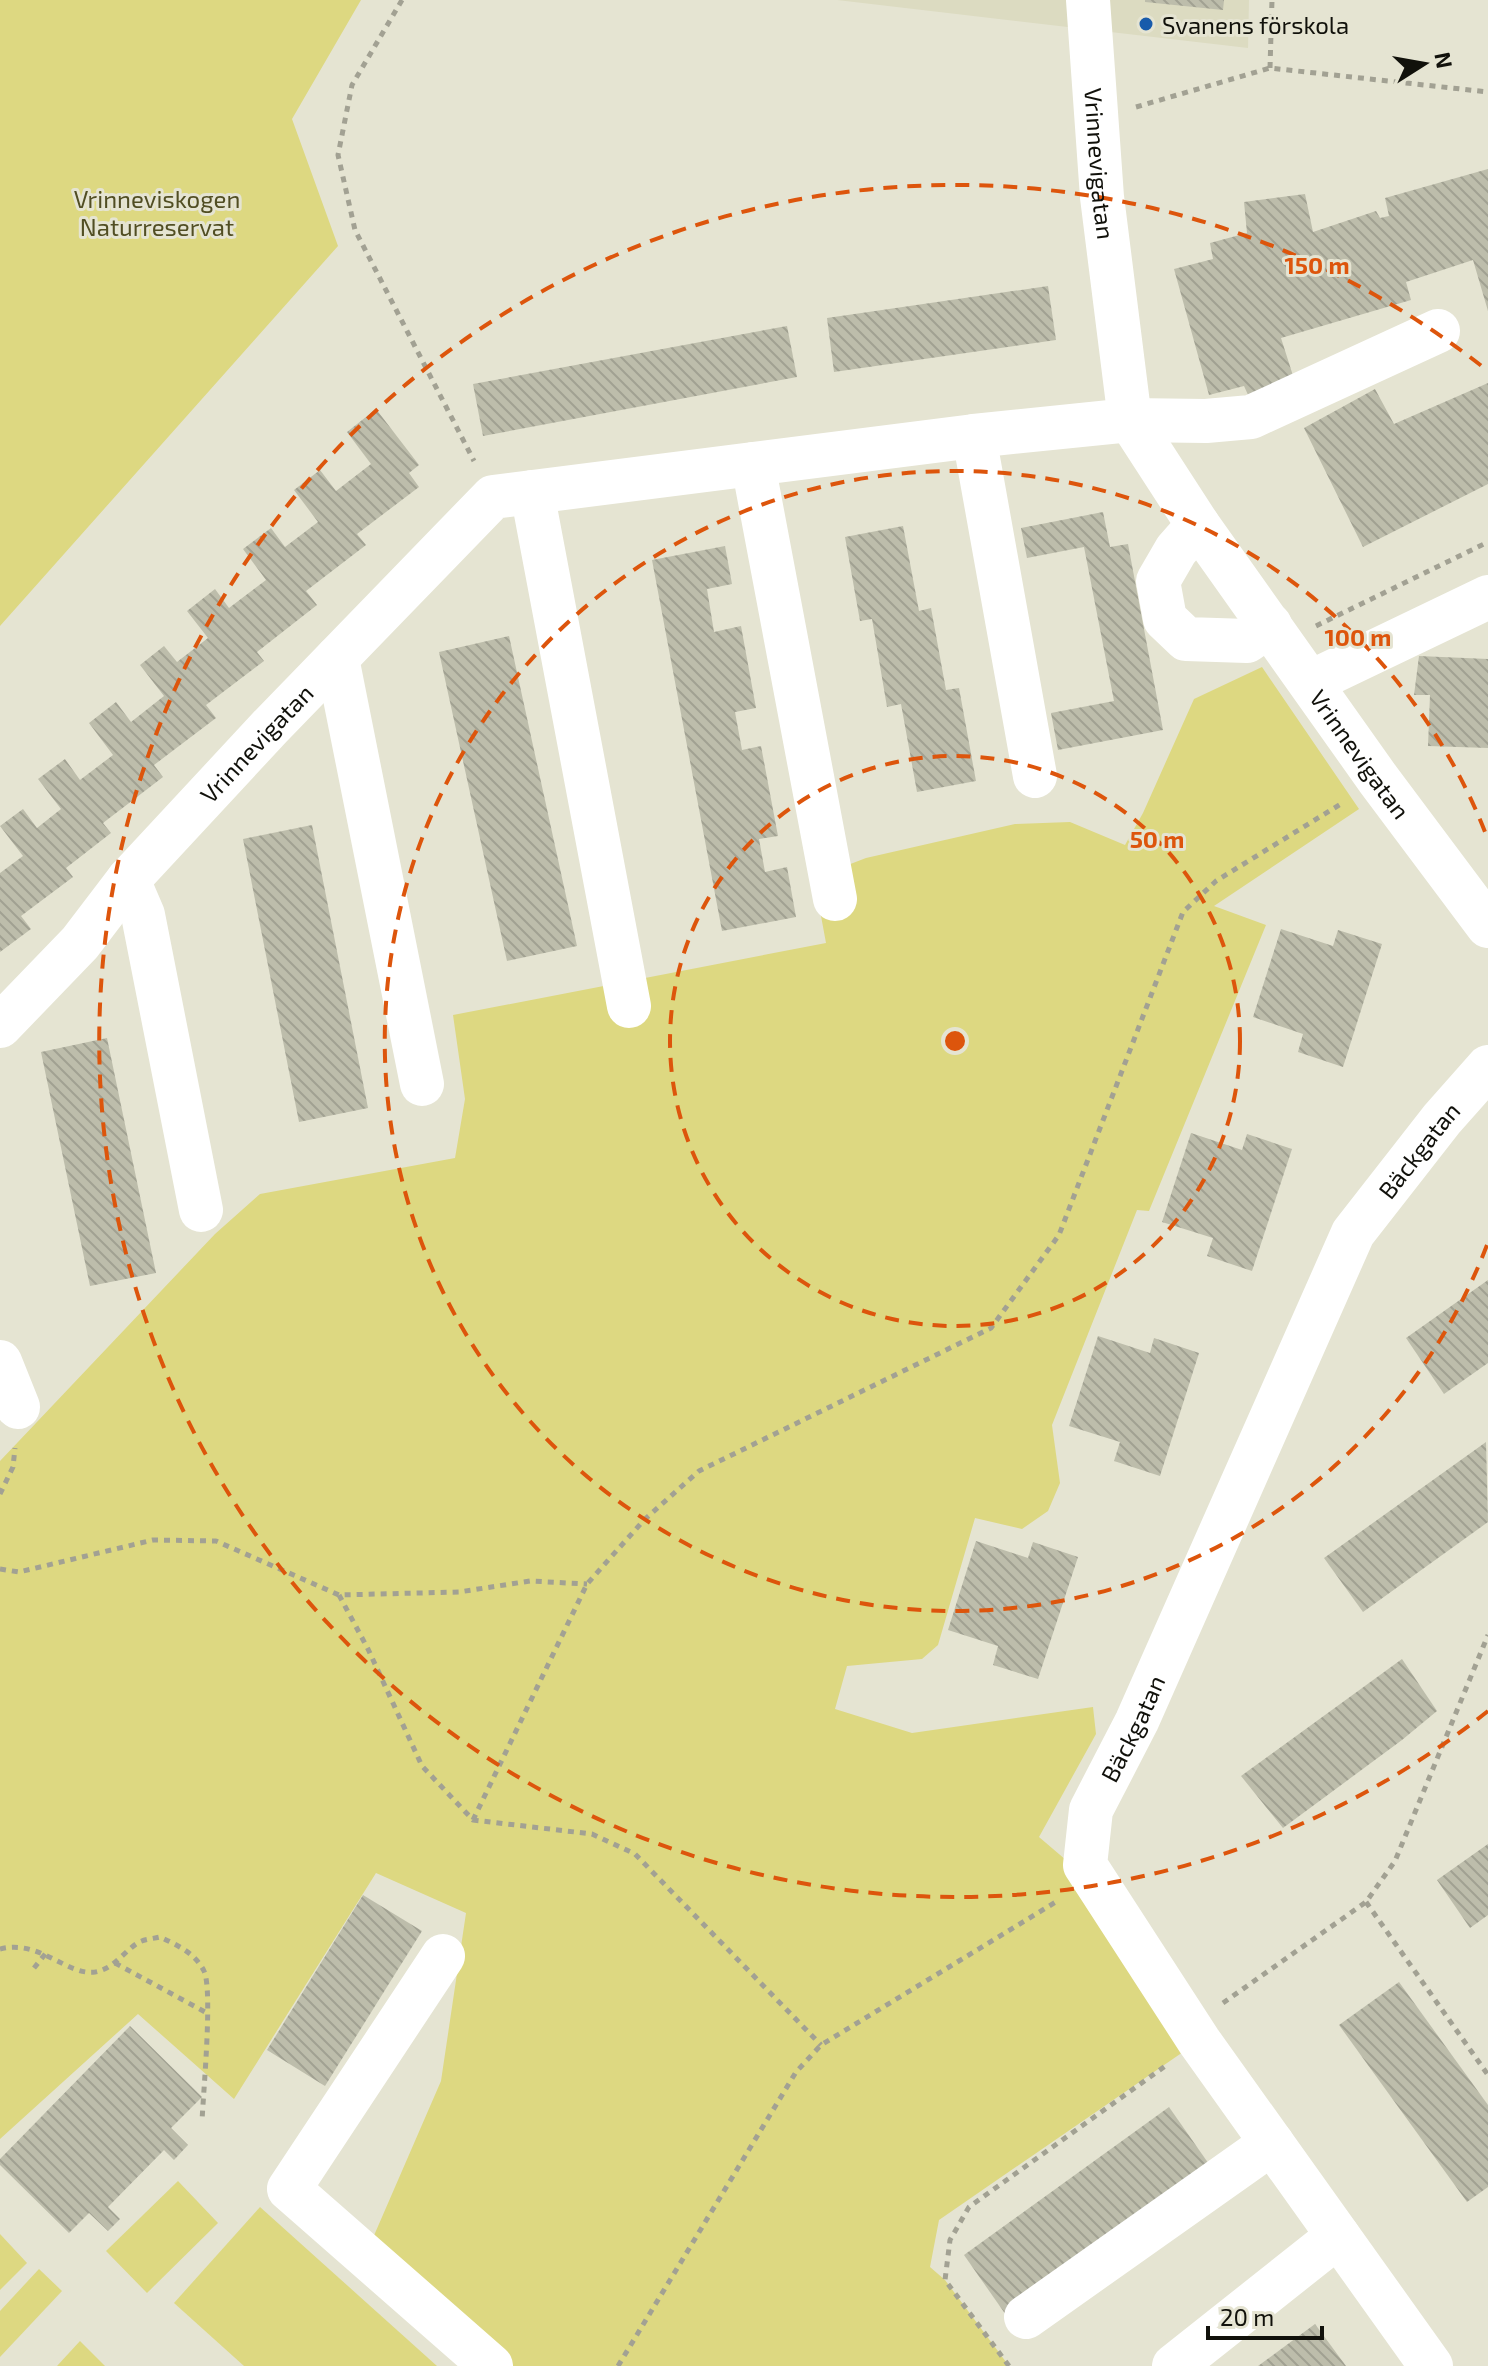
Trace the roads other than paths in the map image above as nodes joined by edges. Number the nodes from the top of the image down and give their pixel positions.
1 (1088, 0) edge
2 (1438, 331) dead end
3 (1130, 420) junction
4 (974, 436) junction
5 (753, 464) junction
6 (512, 494) junction
7 (1198, 525) junction
8 (1488, 597) edge
9 (1421, 628) junction
10 (1276, 634) junction
11 (1488, 634) edge
12 (337, 658) junction
13 (1311, 682) junction
14 (1035, 776) dead end
15 (128, 880) junction
16 (835, 899) dead end
17 (1488, 926) edge
18 (629, 1006) dead end
19 (0, 1026) edge
20 (1488, 1067) edge
21 (422, 1084) dead end
22 (201, 1210) dead end
23 (0, 1362) edge
24 (18, 1407) road end
25 (443, 1956) dead end
26 (1272, 2143) junction
27 (1338, 2236) junction
28 (1026, 2317) dead end
29 (1423, 2363) edge
30 (491, 2366) edge
31 (1174, 2366) edge

1 - 3 street, Vrinnevigatan
2 - 3 street
3 - 4 street
3 - 7 street, Vrinnevigatan
4 - 5 street
4 - 14 street
5 - 6 street
5 - 16 street
6 - 12 street, Vrinnevigatan
6 - 18 street
7 - 10 street, Vrinnevigatan
7 - 10 street
8 - 9 street
9 - 11 street
9 - 13 street
10 - 13 street, Vrinnevigatan
12 - 15 street, Vrinnevigatan
12 - 21 street
13 - 17 street, Vrinnevigatan
15 - 19 street, Vrinnevigatan
15 - 22 street
20 - 26 street, Bäckgatan
23 - 24 street
25 - 30 street
26 - 27 street, Bäckgatan
26 - 28 street
27 - 29 street, Bäckgatan
27 - 31 street

